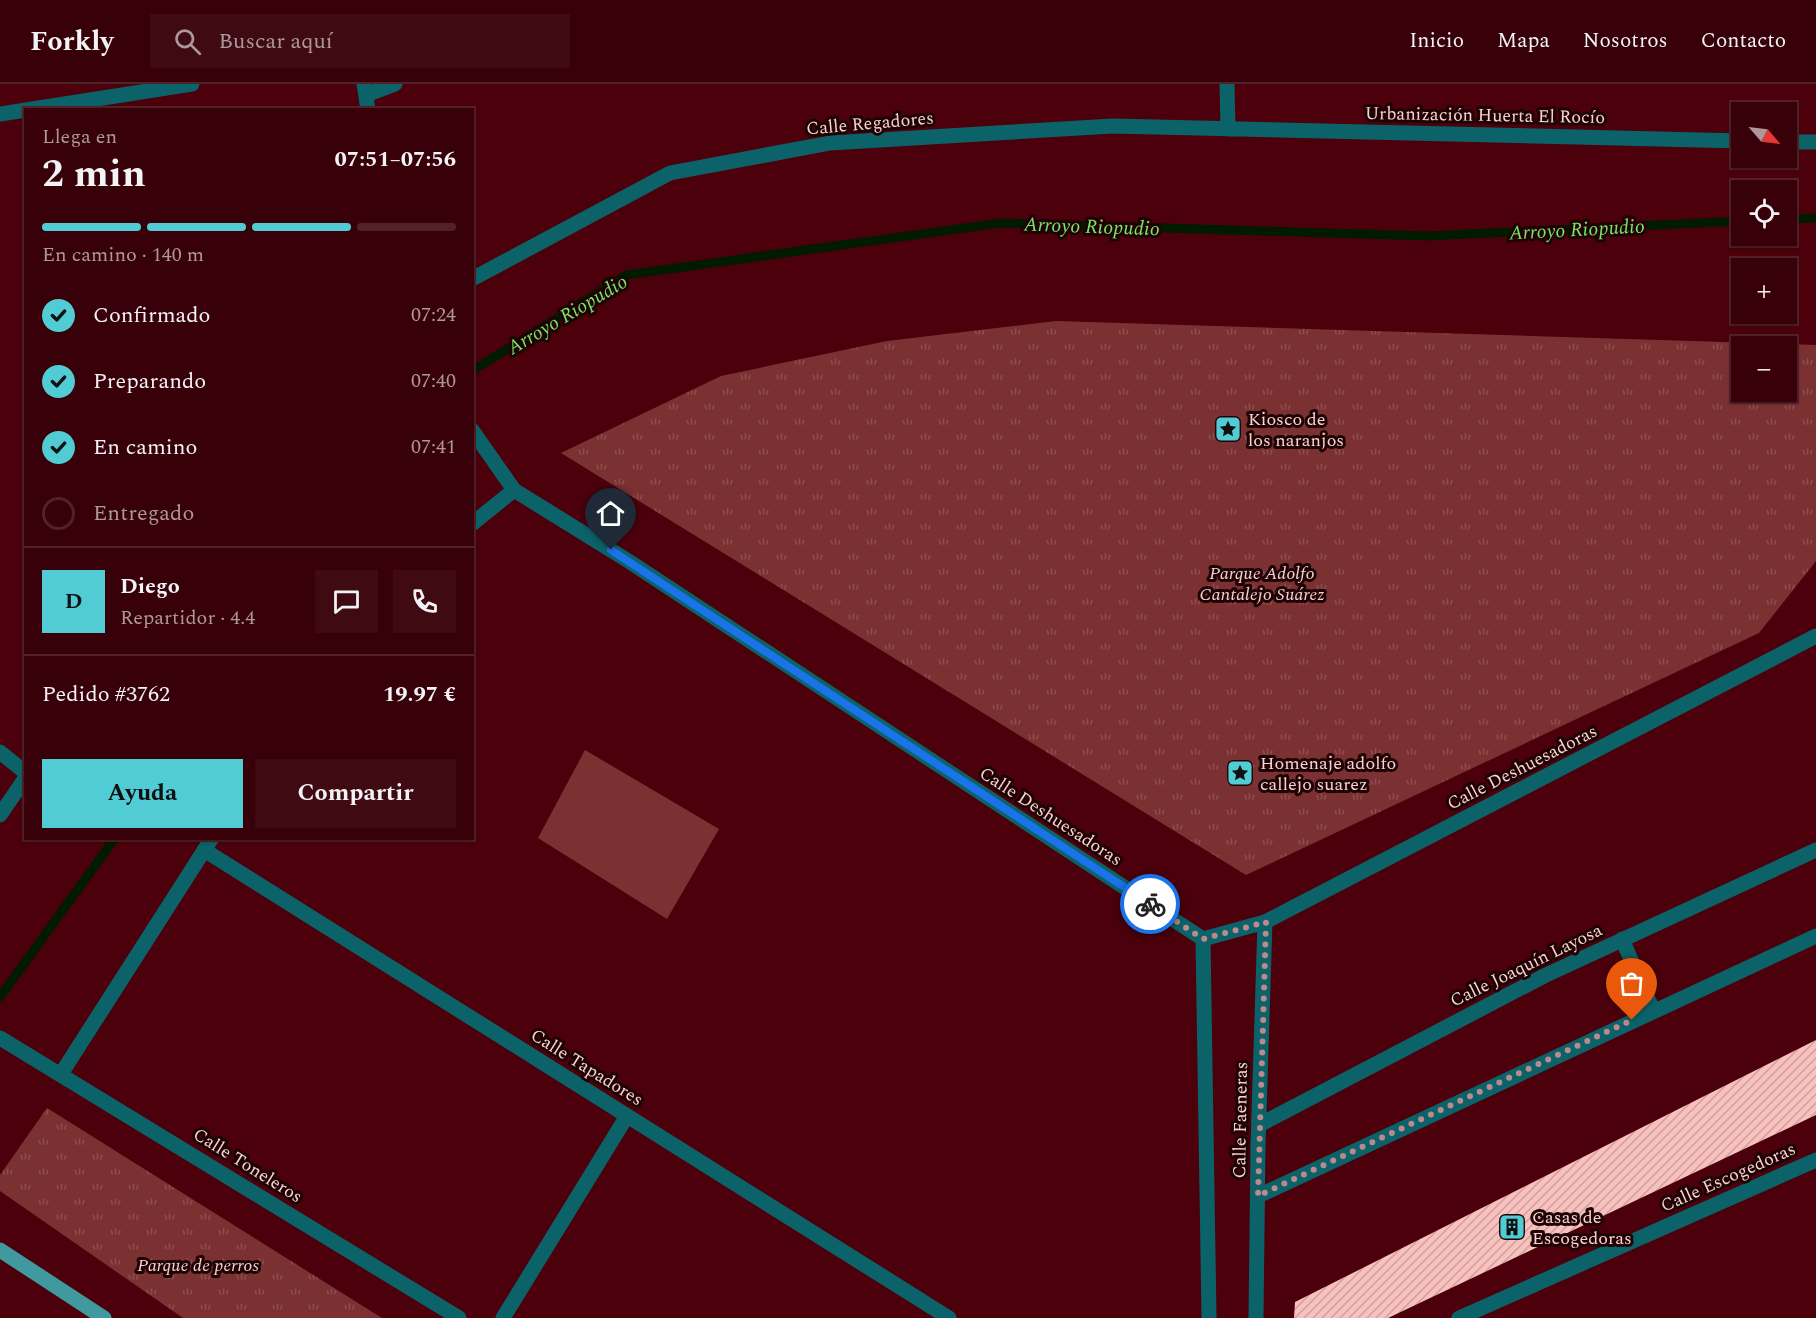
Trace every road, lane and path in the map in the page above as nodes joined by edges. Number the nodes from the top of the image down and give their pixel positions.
1 (192, 84) edge
2 (395, 84) edge
3 (1227, 84) edge
4 (366, 96) edge
5 (39, 108) edge
6 (24, 110) edge
7 (0, 114) edge
8 (1228, 129) junction
9 (1731, 141) edge
10 (1797, 142) edge
11 (1816, 142) edge
12 (474, 278) edge
13 (474, 433) edge
14 (514, 490) junction
15 (474, 522) edge
16 (1816, 636) edge
17 (0, 752) edge
18 (24, 773) edge
19 (24, 778) edge
20 (0, 815) edge
21 (208, 844) edge
22 (1816, 850) edge
23 (1266, 922) junction
24 (1816, 936) edge
25 (1203, 939) junction
26 (1622, 939) junction
27 (1653, 1010) junction
28 (0, 1038) edge
29 (61, 1074) junction
30 (627, 1116) junction
31 (1259, 1125) junction
32 (1816, 1160) edge
33 (1258, 1196) junction
34 (0, 1250) edge
35 (104, 1318) edge
36 (459, 1318) edge
37 (504, 1318) edge
38 (950, 1318) edge
39 (1209, 1318) edge
40 (1256, 1318) edge
41 (1459, 1318) edge

1 - 5 street
2 - 4 street
3 - 8 street
6 - 7 street
8 - 9 street, Urbanización Huerta El Rocío
8 - 12 street, Calle Regadores
10 - 11 street
13 - 14 street, Calle Deshuesadoras
14 - 15 street
14 - 25 street, Calle Deshuesadoras
16 - 23 street, Calle Deshuesadoras
17 - 18 street
19 - 20 street
21 - 29 street
21 - 30 street, Calle Tapadores
22 - 26 street, Calle Joaquín Layosa
23 - 25 street, Calle Deshuesadoras
23 - 31 street, Calle Faeneras
24 - 27 street
25 - 39 street, Calle Faeneras
26 - 27 street
26 - 31 street, Calle Joaquín Layosa
27 - 33 street
28 - 29 street, Calle Toneleros
29 - 36 street, Calle Toneleros
30 - 37 street
30 - 38 street, Calle Tapadores
31 - 33 street, Calle Faeneras
32 - 41 street, Calle Escogedoras
33 - 40 street, Calle Faeneras
34 - 35 main road

